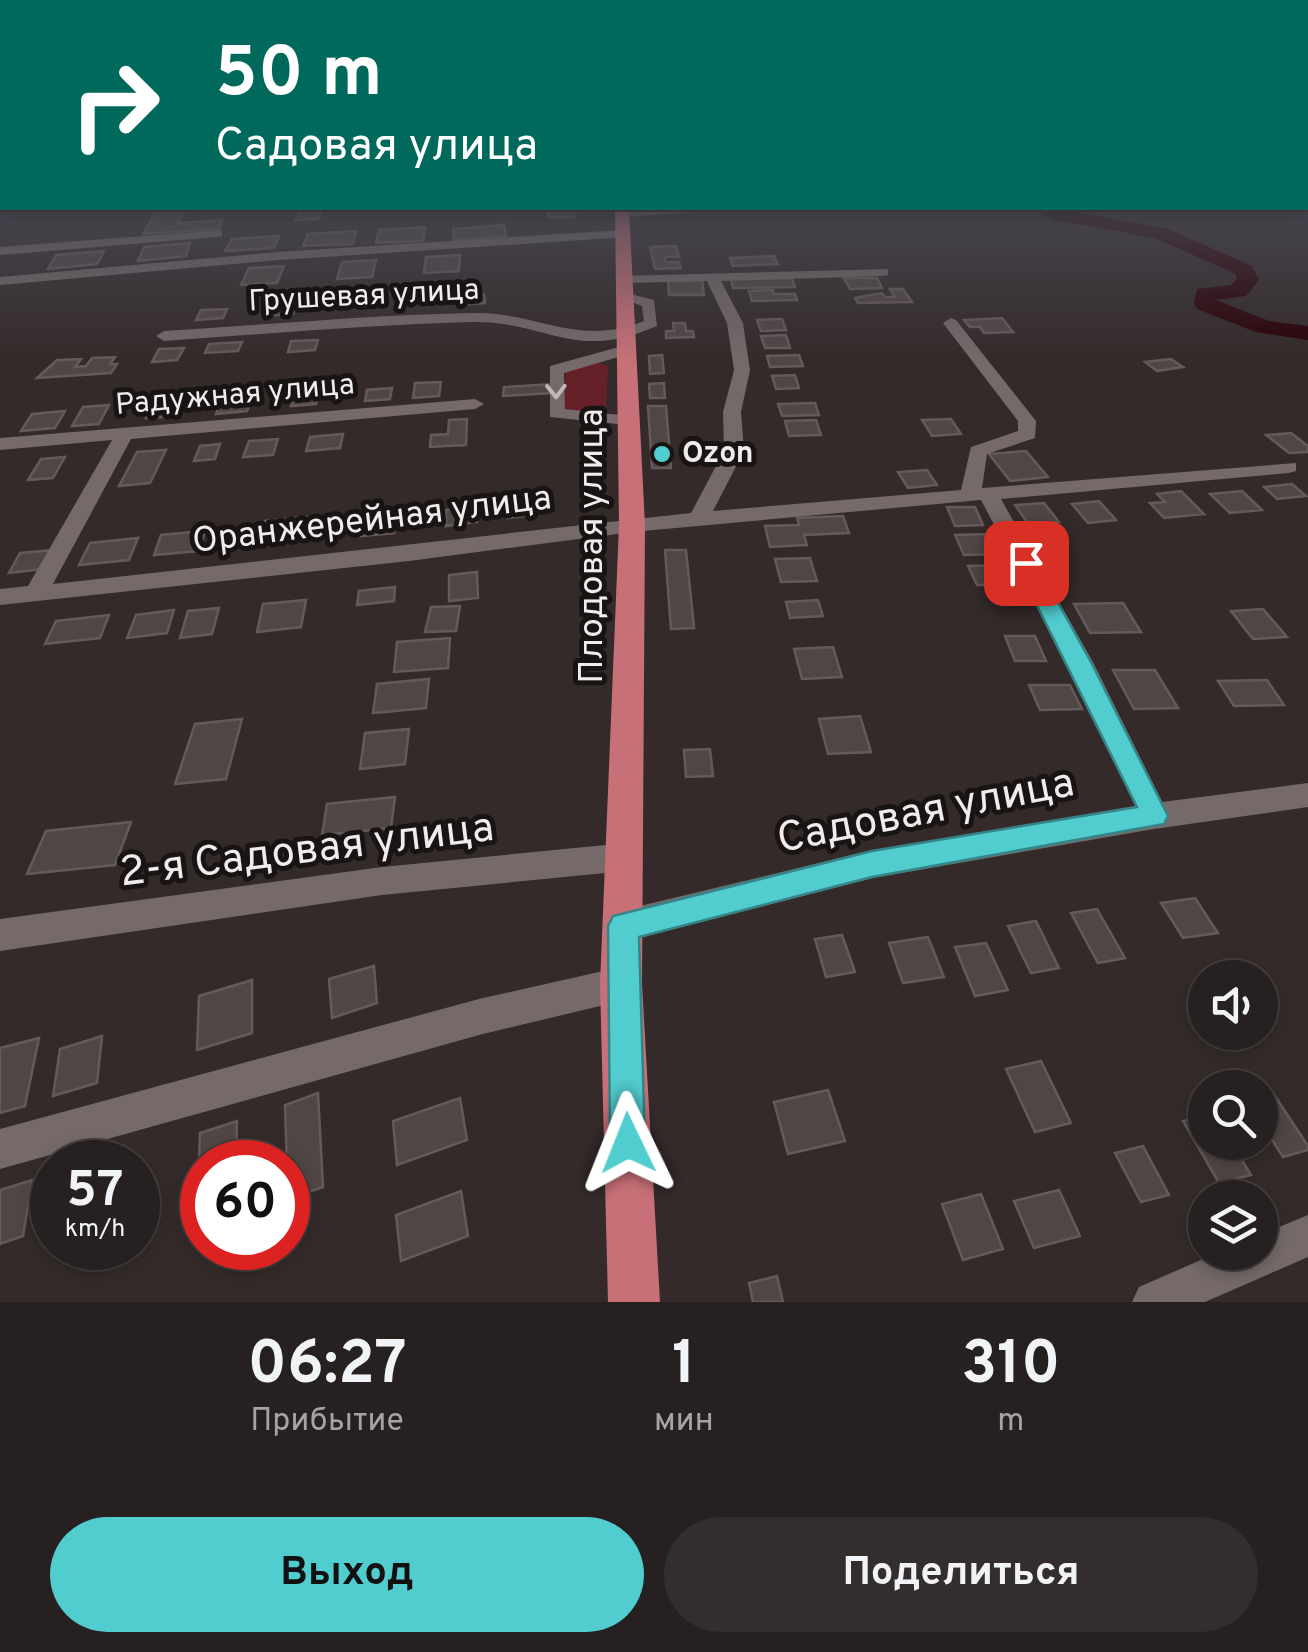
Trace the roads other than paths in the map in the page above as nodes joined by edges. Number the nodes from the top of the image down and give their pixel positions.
1 (169, 238) edge
2 (443, 238) edge
3 (623, 238) edge
4 (0, 251) edge
5 (883, 272) dead end
6 (713, 276) junction
7 (0, 282) edge
8 (624, 287) junction
9 (951, 323) dead end
10 (164, 336) dead end
11 (626, 344) junction
12 (475, 404) dead end
13 (629, 422) junction
14 (125, 433) junction
15 (0, 444) edge
16 (1289, 467) dead end
17 (980, 497) junction
18 (698, 520) junction
19 (632, 525) junction
20 (36, 594) junction
21 (0, 597) edge
22 (1308, 796) edge
23 (1154, 816) junction
24 (625, 868) junction
25 (623, 926) junction
26 (0, 935) edge
27 (622, 984) junction
28 (0, 1149) edge
29 (1308, 1236) edge
30 (634, 1302) edge
31 (1154, 1302) edge

1 - 4 street
2 - 7 street
3 - 8 main road, Плодовая улица
5 - 6 street
6 - 8 street
6 - 18 street
8 - 11 main road, Плодовая улица
9 - 17 street
10 - 11 street, Грушевая улица
11 - 13 main road, Плодовая улица
11 -> 13 street
12 - 14 street, Радужная улица
13 - 19 main road, Плодовая улица
14 - 15 street, Радужная улица
14 - 20 street
16 - 17 street, Оранжерейная улица
17 - 18 street, Оранжерейная улица
17 - 23 street
18 - 19 street, Оранжерейная улица
19 - 20 street, Оранжерейная улица
19 - 24 main road, Плодовая улица
20 - 21 street, Оранжерейная улица
22 - 23 street, Садовая улица
23 - 25 street, Садовая улица
24 - 25 main road, Плодовая улица
24 - 26 street, 2-я Садовая улица
25 - 27 main road, Плодовая улица
27 - 28 street
27 - 30 main road, Плодовая улица
29 - 31 street

